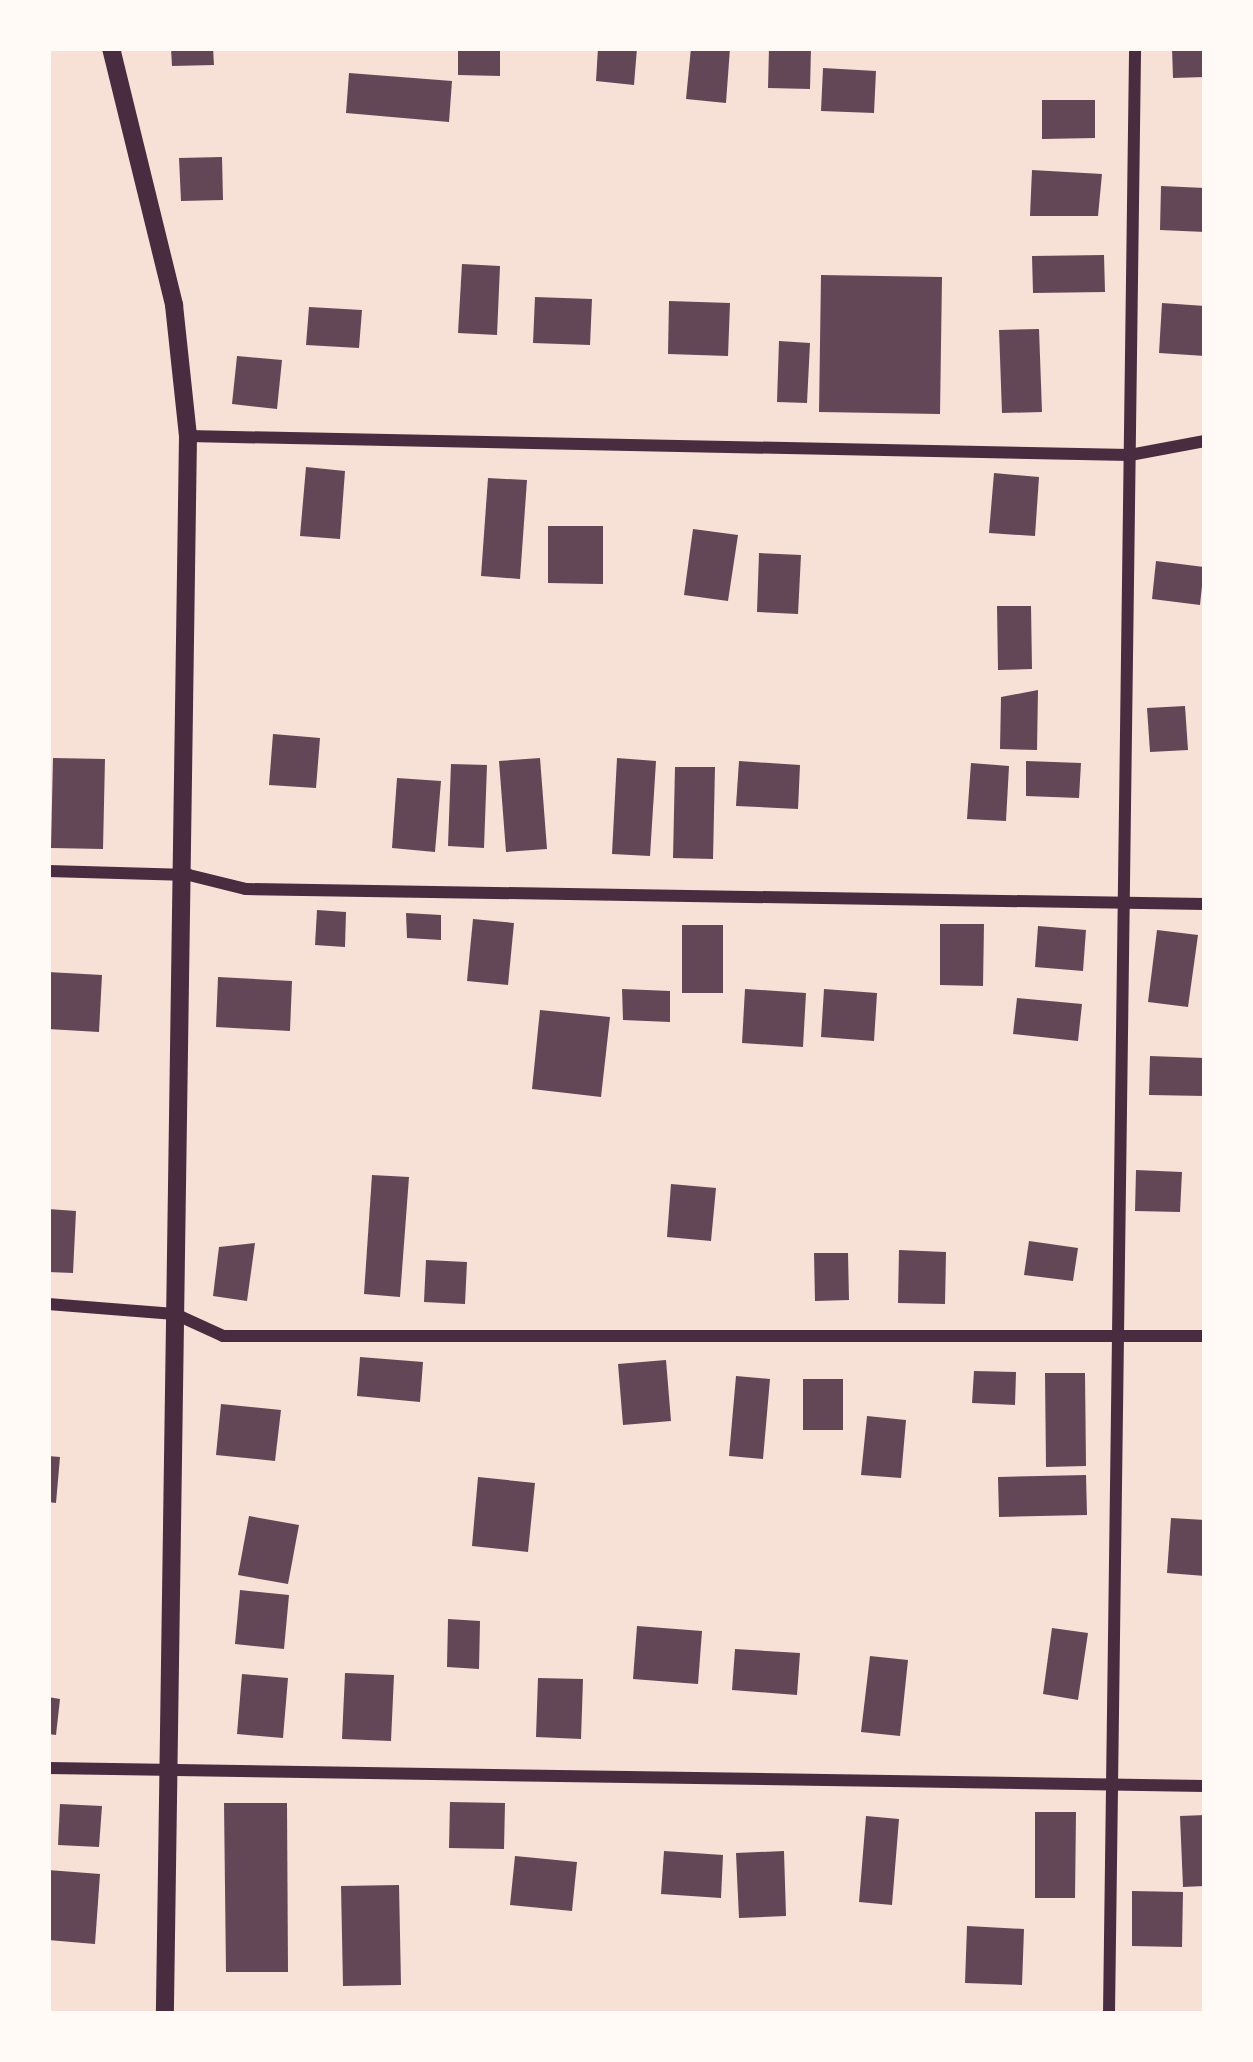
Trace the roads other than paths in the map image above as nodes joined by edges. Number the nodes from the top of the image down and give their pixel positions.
1 (111, 48) edge
2 (1136, 48) edge
3 (188, 436) junction
4 (1205, 441) edge
5 (1130, 455) junction
6 (48, 872) edge
7 (189, 875) junction
8 (1123, 902) junction
9 (1205, 904) edge
10 (48, 1304) edge
11 (176, 1314) junction
12 (1110, 1335) junction
13 (1205, 1336) edge
14 (169, 1763) junction
15 (48, 1768) edge
16 (1115, 1786) junction
17 (1205, 1786) edge
18 (165, 2014) edge
19 (1109, 2014) edge

1 - 3 main road
2 - 5 street
3 - 5 street
3 - 7 main road
4 - 5 street
5 - 8 street
6 - 7 street
7 - 8 street
7 - 11 main road
8 - 9 street
8 - 12 street
10 - 11 street
11 - 12 street
11 - 14 main road
12 - 13 street
12 - 16 street
14 - 15 street
14 - 16 street
14 - 18 main road
16 - 17 street
16 - 19 street

